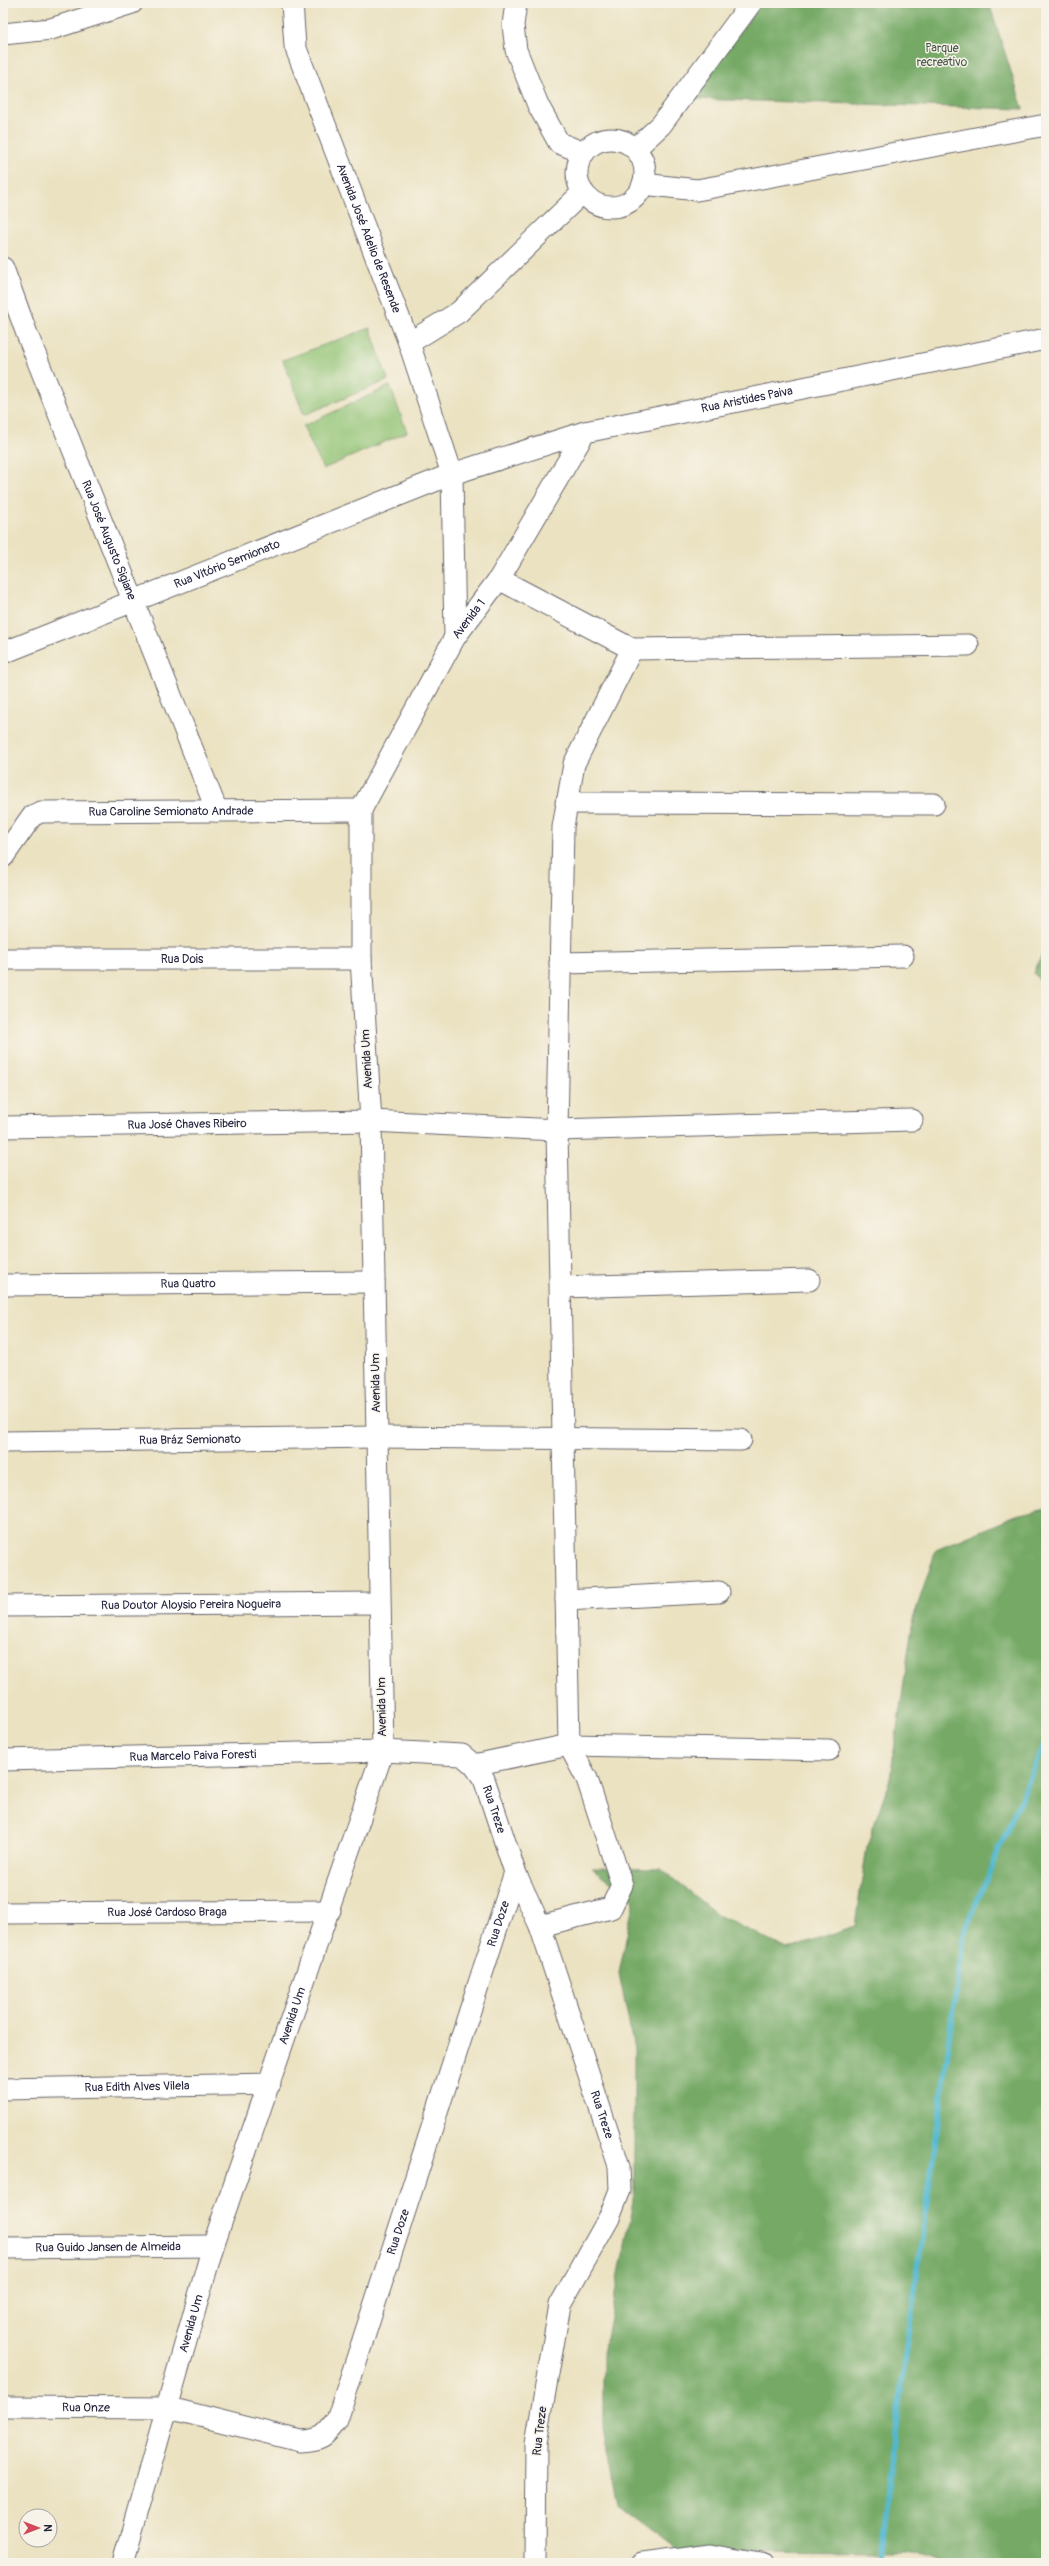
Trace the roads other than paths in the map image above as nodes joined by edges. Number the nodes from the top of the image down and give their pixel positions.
1 (132, 3) edge
2 (292, 3) edge
3 (516, 3) edge
4 (751, 3) edge
5 (3, 34) edge
6 (1046, 125) edge
7 (635, 149) junction
8 (584, 153) junction
9 (643, 184) junction
10 (583, 192) junction
11 (3, 268) edge
12 (1046, 339) edge
13 (409, 343) junction
14 (585, 432) junction
15 (452, 474) junction
16 (499, 579) junction
17 (135, 601) junction
18 (455, 637) junction
19 (968, 645) dead end
20 (632, 649) junction
21 (3, 653) edge
22 (566, 803) junction
23 (934, 804) dead end
24 (361, 810) junction
25 (217, 811) junction
26 (3, 857) edge
27 (903, 956) dead end
28 (3, 959) edge
29 (361, 959) junction
30 (560, 963) junction
31 (912, 1120) dead end
32 (371, 1121) junction
33 (3, 1127) edge
34 (557, 1130) junction
35 (809, 1280) dead end
36 (374, 1282) junction
37 (3, 1285) edge
38 (561, 1287) junction
39 (376, 1437) junction
40 (564, 1439) junction
41 (742, 1440) dead end
42 (3, 1442) edge
43 (719, 1592) dead end
44 (566, 1600) junction
45 (379, 1603) junction
46 (3, 1606) edge
47 (570, 1745) junction
48 (829, 1750) dead end
49 (383, 1751) junction
50 (3, 1760) edge
51 (474, 1765) junction
52 (515, 1872) junction
53 (330, 1911) junction
54 (3, 1912) edge
55 (540, 1926) junction
56 (270, 2084) junction
57 (3, 2088) edge
58 (213, 2246) junction
59 (3, 2248) edge
60 (3, 2407) edge
61 (169, 2408) junction
62 (123, 2563) edge
63 (535, 2563) edge
64 (642, 2563) edge
65 (761, 2563) edge

1 - 5 street
2 - 13 street, Avenida José Adelio de Resende
3 - 8 street
4 - 7 street
6 - 9 street
7 - 8 street
7 - 9 street
8 - 10 street
9 - 10 street
10 - 13 street
11 - 17 street, Rua José Augusto Sigiane
12 - 14 street, Rua Aristides Paiva
13 - 15 street, Avenida José Adelio de Resende
14 - 15 street, Rua Aristides Paiva
14 - 16 street, Avenida 1
15 - 17 street, Rua Vitório Semionato
15 - 18 street, Avenida José Adelio de Resende
16 - 18 street, Avenida 1
16 - 20 street
17 - 21 street, Rua Vitório Semionato
17 - 25 street, Rua José Augusto Sigiane
18 - 24 street, Avenida 1
19 - 20 street
20 - 22 street
22 - 23 street
22 - 30 street
24 - 25 street, Rua Caroline Semionato Andrade
24 - 29 street, Avenida Um
25 - 26 street, Rua Caroline Semionato Andrade
27 - 30 street
28 - 29 street, Rua Dois
29 - 32 street, Avenida Um
30 - 34 street
31 - 34 street, Rua José Chaves Ribeiro
32 - 33 street, Rua José Chaves Ribeiro
32 - 34 street, Rua José Chaves Ribeiro
32 - 36 street, Avenida Um
34 - 38 street
35 - 38 street
36 - 37 street, Rua Quatro
36 - 39 street, Avenida Um
38 - 40 street
39 - 40 street, Rua Bráz Semionato
39 - 42 street, Rua Bráz Semionato
39 - 45 street, Avenida Um
40 - 41 street, Rua Bráz Semionato
40 - 44 street
43 - 44 street
44 - 47 street
45 - 46 street, Rua Doutor Aloysio Pereira Nogueira
45 - 49 street, Avenida Um
47 - 48 street
47 - 51 street
47 - 55 street
49 - 50 street, Rua Marcelo Paiva Foresti
49 - 51 street, Rua Treze
49 - 53 street, Avenida Um
51 - 52 street, Rua Treze
52 - 55 street, Rua Treze
52 - 61 street, Rua Doze
53 - 54 street, Rua José Cardoso Braga
53 - 56 street, Avenida Um
55 - 63 street, Rua Treze
56 - 57 street, Rua Edith Alves Vilela
56 - 58 street, Avenida Um
58 - 59 street, Rua Guido Jansen de Almeida
58 - 61 street, Avenida Um
60 - 61 street, Rua Onze
61 - 62 street, Avenida Um
64 - 65 street

